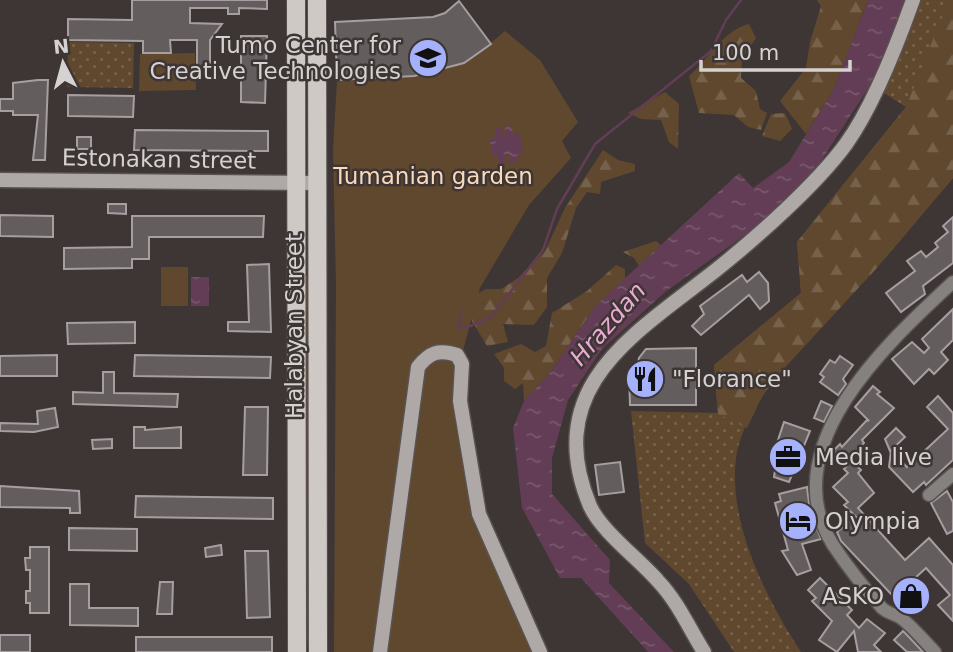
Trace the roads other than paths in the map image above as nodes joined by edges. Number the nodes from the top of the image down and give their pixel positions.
1 (296, 0) edge
2 (317, 0) edge
3 (914, 0) edge
4 (0, 180) edge
5 (295, 183) junction
6 (318, 183) junction
7 (953, 282) edge
8 (953, 474) edge
9 (929, 495) dead end
10 (296, 652) edge
11 (318, 652) edge
12 (380, 652) edge
13 (540, 652) edge
14 (704, 652) edge
15 (934, 652) edge

1 - 5 main road, Halabyan Street
2 - 6 main road, Halabyan Street
3 - 14 street
4 - 5 street, Estonakan street
5 - 6 street, Estonakan street
5 - 10 main road, Halabyan Street
6 - 11 main road, Halabyan Street
7 - 15 street
8 - 9 street
12 - 13 street

